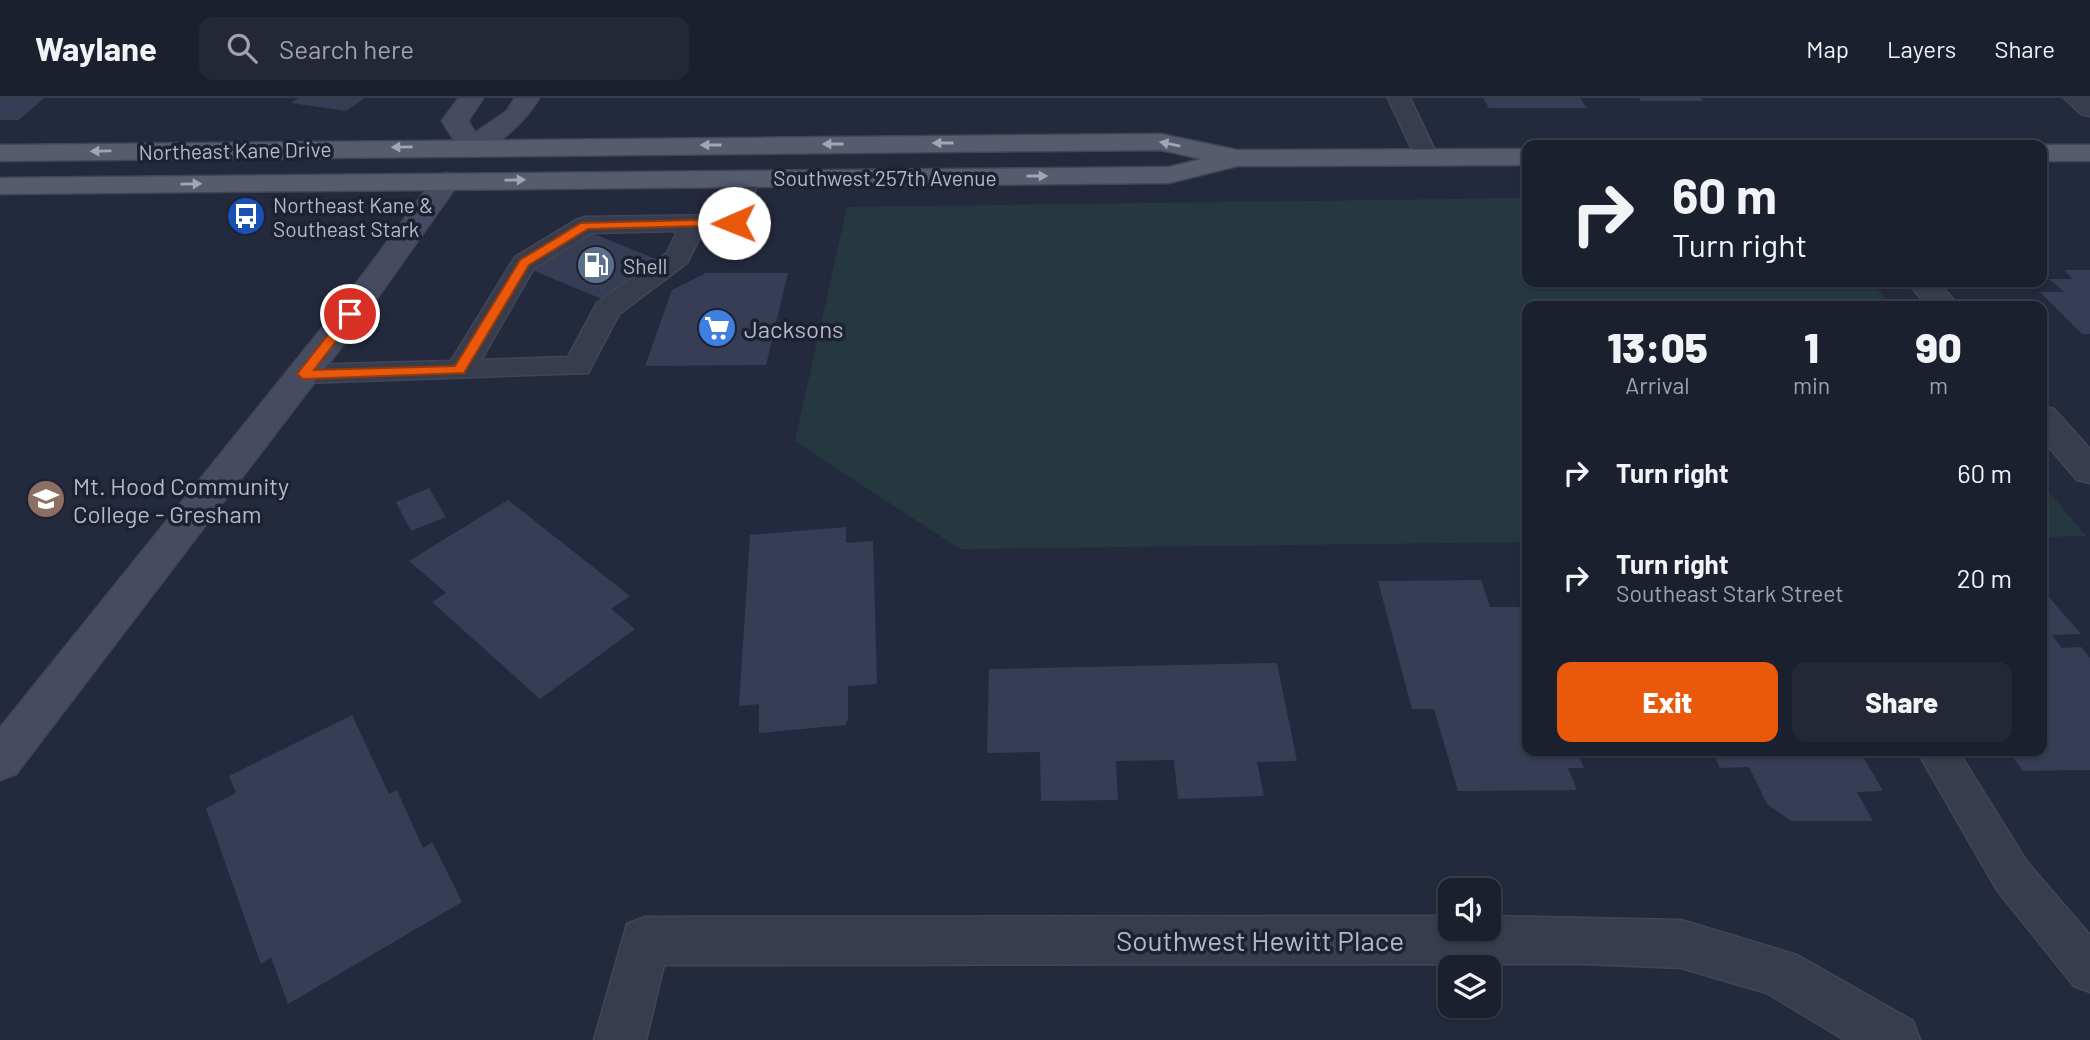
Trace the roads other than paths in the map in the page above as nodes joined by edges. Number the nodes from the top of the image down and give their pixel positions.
1 (471, 98) edge
2 (527, 98) edge
3 (1399, 98) edge
4 (2076, 98) edge
5 (2090, 109) edge
6 (471, 146) junction
7 (0, 153) edge
8 (2047, 153) edge
9 (2090, 153) edge
10 (1426, 157) junction
11 (1522, 157) edge
12 (1237, 158) junction
13 (747, 178) junction
14 (447, 181) junction
15 (0, 186) edge
16 (693, 223) junction
17 (1927, 287) edge
18 (1939, 301) edge
19 (460, 370) junction
20 (303, 374) junction
21 (2047, 423) edge
22 (2090, 471) edge
23 (1940, 756) edge
24 (0, 761) edge
25 (2090, 970) edge
26 (621, 1040) edge
27 (1894, 1040) edge

1 - 6 main road
2 - 6 main road
3 - 10 lane
4 - 5 street
6 -> 7 main road, Northeast Kane Drive
12 -> 6 main road, Southwest 257th Avenue
6 - 14 main road
8 - 9 main road
10 - 11 main road, Southwest 257th Avenue
10 - 12 main road, Southwest 257th Avenue
13 -> 12 main road, Southwest 257th Avenue
14 -> 13 main road, Southwest 257th Avenue
13 - 16 lane
15 -> 14 main road, Northeast Kane Drive
14 - 20 main road
16 - 19 lane
16 - 19 lane
17 - 18 street
19 - 20 lane
20 - 24 main road
21 - 22 street
23 - 25 lane
26 - 27 street, Southwest Hewitt Place

